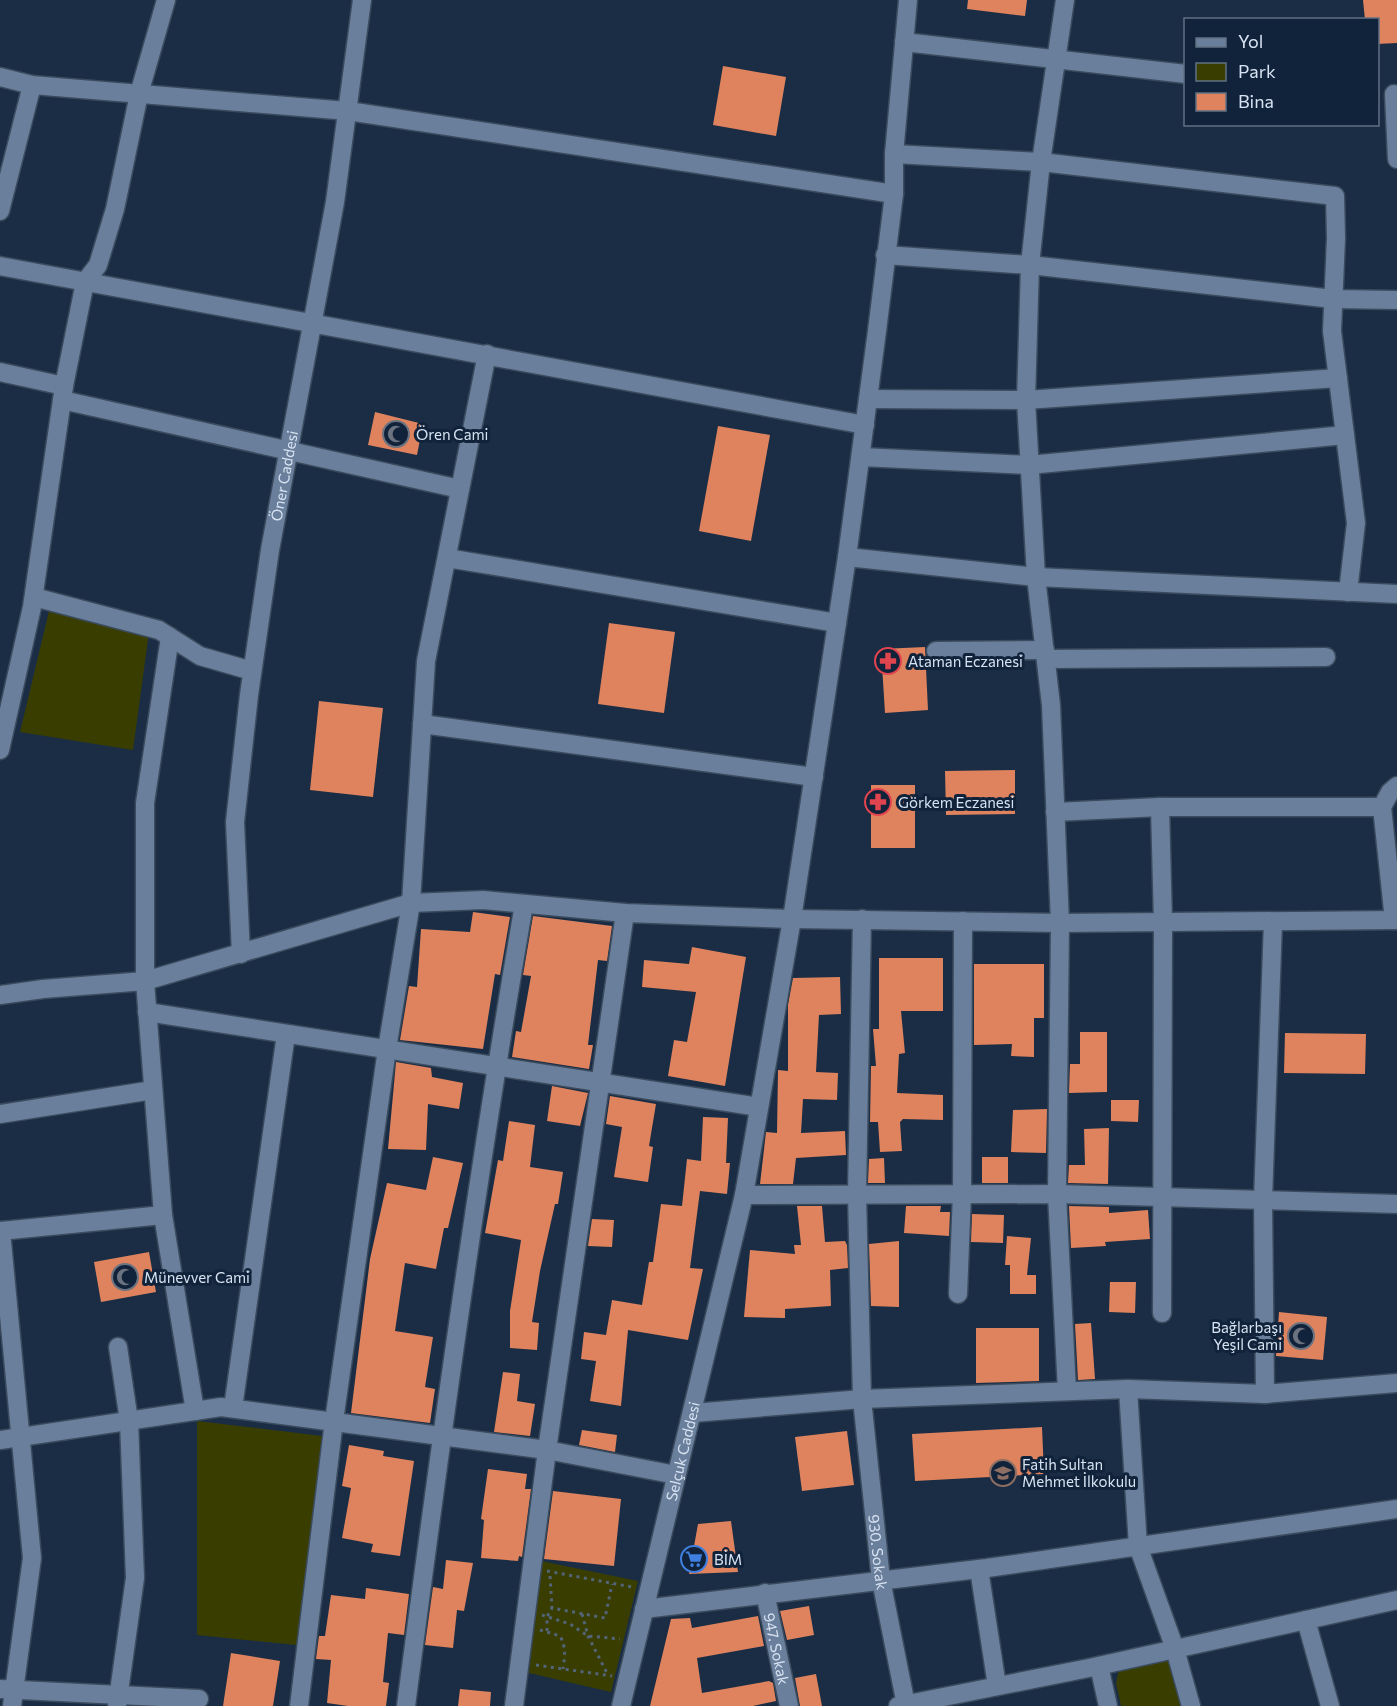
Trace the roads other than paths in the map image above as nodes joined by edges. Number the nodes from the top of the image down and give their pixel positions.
1 (166, 0) edge
2 (362, 0) edge
3 (908, 0) edge
4 (1065, 0) edge
5 (904, 42) junction
6 (1055, 58) junction
7 (1184, 74) edge
8 (0, 78) edge
9 (32, 84) junction
10 (139, 94) junction
11 (1389, 94) edge
12 (348, 111) junction
13 (894, 154) junction
14 (1397, 159) edge
15 (1041, 162) junction
16 (894, 194) junction
17 (0, 211) edge
18 (885, 255) junction
19 (1030, 265) junction
20 (0, 266) edge
21 (85, 282) junction
22 (1333, 299) junction
23 (1397, 300) edge
24 (313, 322) junction
25 (487, 354) junction
26 (0, 372) edge
27 (1338, 378) junction
28 (63, 393) junction
29 (868, 399) junction
30 (1026, 400) junction
31 (865, 425) junction
32 (1345, 435) junction
33 (290, 452) junction
34 (861, 457) junction
35 (1029, 465) junction
36 (460, 489) junction
37 (847, 557) junction
38 (447, 558) junction
39 (1036, 577) junction
40 (1348, 592) junction
41 (1397, 594) edge
42 (34, 597) junction
43 (837, 623) junction
44 (170, 637) junction
45 (936, 651) dead end
46 (1046, 654) junction
47 (1326, 657) dead end
48 (252, 671) junction
49 (422, 724) junction
50 (0, 750) edge
51 (814, 777) junction
52 (1397, 786) edge
53 (1160, 807) junction
54 (1382, 807) junction
55 (1055, 812) junction
56 (411, 903) junction
57 (524, 904) junction
58 (625, 913) junction
59 (792, 919) junction
60 (862, 919) junction
61 (1396, 920) edge
62 (963, 921) junction
63 (1163, 922) junction
64 (1273, 922) junction
65 (1059, 923) junction
66 (242, 954) junction
67 (145, 981) junction
68 (0, 995) edge
69 (147, 1012) junction
70 (286, 1034) junction
71 (387, 1049) junction
72 (496, 1066) junction
73 (602, 1082) junction
74 (153, 1090) junction
75 (759, 1107) junction
76 (0, 1114) edge
77 (857, 1194) junction
78 (962, 1194) junction
79 (1057, 1194) junction
80 (744, 1195) junction
81 (1163, 1197) junction
82 (1263, 1200) junction
83 (1397, 1204) edge
84 (163, 1215) junction
85 (1, 1231) edge
86 (958, 1294) dead end
87 (1162, 1313) dead end
88 (118, 1347) dead end
89 (1397, 1383) edge
90 (1128, 1389) junction
91 (1067, 1391) junction
92 (1265, 1394) junction
93 (862, 1399) junction
94 (233, 1408) junction
95 (195, 1411) junction
96 (693, 1413) junction
97 (129, 1421) junction
98 (334, 1421) junction
99 (441, 1436) junction
100 (20, 1437) junction
101 (0, 1440) edge
102 (547, 1450) junction
103 (676, 1475) junction
104 (1397, 1509) edge
105 (1138, 1546) junction
106 (979, 1569) junction
107 (880, 1580) junction
108 (765, 1593) junction
109 (1397, 1600) edge
110 (644, 1609) junction
111 (1306, 1620) junction
112 (1175, 1649) junction
113 (1099, 1666) junction
114 (998, 1686) junction
115 (9, 1695) edge
116 (198, 1699) dead end
117 (118, 1701) edge
118 (902, 1705) edge
119 (299, 1706) edge
120 (406, 1706) edge
121 (513, 1706) edge
122 (621, 1706) edge
123 (789, 1706) edge
124 (1108, 1706) edge
125 (1191, 1706) edge
126 (1330, 1706) edge

1 - 10 street
2 - 12 street, Öner Caddesi
3 - 5 street, Selçuk Caddesi
4 - 6 street
5 - 6 street
5 - 13 street, Selçuk Caddesi
6 - 7 street
6 - 15 street
8 - 9 street
9 - 10 street
9 - 17 street
10 - 12 street
10 - 21 street
11 - 14 street
12 - 16 street
12 - 24 street, Öner Caddesi
13 - 15 street
13 - 16 street, Selçuk Caddesi
15 - 19 street
15 - 22 street
16 - 18 street, Selçuk Caddesi
18 - 19 street
18 - 29 street, Selçuk Caddesi
19 - 22 street
19 - 30 street
20 - 21 street
21 - 24 street
21 - 28 street
22 - 23 street
22 - 27 street
24 - 25 street
24 - 33 street, Öner Caddesi
25 - 31 street
25 - 36 street
26 - 28 street
27 - 30 street
27 - 32 street
28 - 33 street
28 - 42 street
29 - 30 street
29 - 31 street, Selçuk Caddesi
30 - 35 street
31 - 34 street, Selçuk Caddesi
32 - 35 street
32 - 40 street
33 - 36 street
33 - 48 street, Öner Caddesi
34 - 35 street
34 - 37 street, Selçuk Caddesi
35 - 39 street
36 - 38 street
37 - 39 street
37 - 43 street, Selçuk Caddesi
38 - 43 street
38 - 49 street
39 - 40 street
39 - 46 street
40 - 41 street
42 - 44 street
42 - 50 street
43 - 51 street, Selçuk Caddesi
44 - 48 street
44 - 67 street
45 - 46 street
46 - 47 street
46 - 55 street
48 - 66 street, Öner Caddesi
49 - 51 street
49 - 56 street
51 - 59 street, Selçuk Caddesi
52 - 54 street
53 - 54 street
53 - 55 street
53 - 63 street
54 - 61 street
55 - 65 street
56 - 57 street
56 - 66 street
56 - 71 street
57 - 58 street
57 - 72 street
58 - 59 street
58 - 73 street
59 - 60 street
59 - 75 street, Selçuk Caddesi
60 - 62 street
60 - 77 street, 930. Sokak
61 - 64 street
62 - 65 street
62 - 78 street
63 - 64 street
63 - 65 street
63 - 81 street
64 - 82 street
65 - 79 street
66 - 67 street
67 - 68 street
67 - 69 street
69 - 70 street
69 - 74 street
70 - 71 street
70 - 94 street
71 - 72 street
71 - 98 street
72 - 73 street
72 - 99 street
73 - 75 street
73 - 102 street
74 - 76 street
74 - 84 street
75 - 80 street, Selçuk Caddesi
77 - 78 street
77 - 80 street
77 - 93 street, 930. Sokak
78 - 79 street
78 - 86 street
79 - 81 street
79 - 91 street
80 - 96 street, Selçuk Caddesi
81 - 82 street
81 - 87 street
82 - 83 street
82 - 92 street
84 - 85 street
84 - 95 street
85 - 100 street
88 - 97 street
89 - 92 street
90 - 91 street
90 - 92 street
90 - 105 street
91 - 93 street
93 - 96 street
93 - 107 street, 930. Sokak
94 - 95 street
94 - 98 street
95 - 97 street
96 - 103 street, Selçuk Caddesi
97 - 100 street
97 - 117 street
98 - 99 street
98 - 119 street
99 - 102 street
99 - 120 street
100 - 101 street
100 - 115 street
102 - 103 street
102 - 121 street
103 - 110 street, Selçuk Caddesi
104 - 105 street
105 - 106 street
105 - 112 street
106 - 107 street
106 - 114 street
107 - 108 street
107 - 118 street, 930. Sokak
108 - 110 street
108 - 123 street, 947. Sokak
109 - 111 street
110 - 122 street, Selçuk Caddesi
111 - 112 street
111 - 126 street
112 - 113 street
112 - 125 street
113 - 114 street
113 - 124 street
114 - 118 street
115 - 117 street
116 - 117 street

